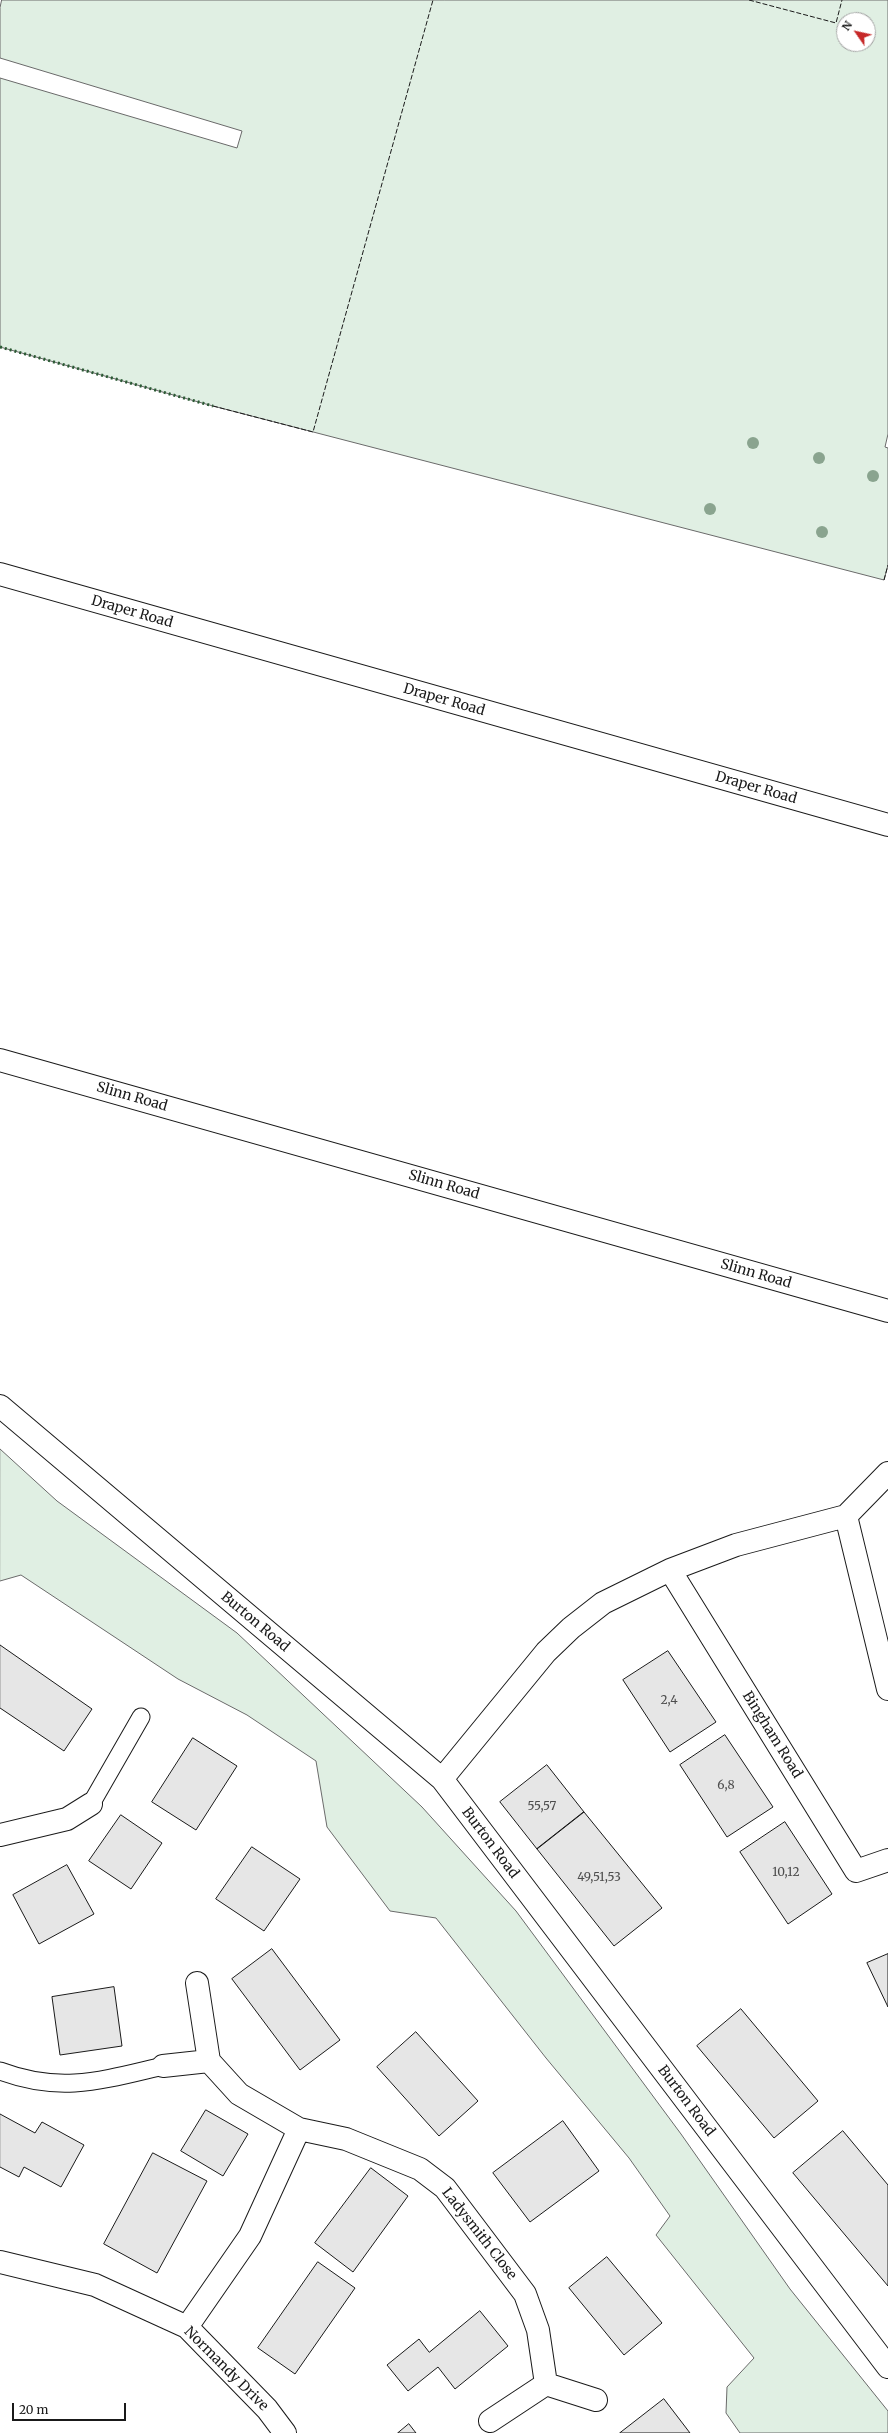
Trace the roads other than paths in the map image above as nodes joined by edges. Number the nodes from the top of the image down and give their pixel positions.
1 (0, 574) edge
2 (888, 826) edge
3 (0, 1060) edge
4 (888, 1311) edge
5 (0, 1406) edge
6 (888, 1473) edge
7 (846, 1516) junction
8 (670, 1570) junction
9 (888, 1689) edge
10 (141, 1717) dead end
11 (442, 1779) junction
12 (91, 1804) joint
13 (0, 1835) edge
14 (888, 1860) edge
15 (197, 1983) dead end
16 (209, 2061) junction
17 (163, 2066) joint
18 (0, 2071) edge
19 (300, 2129) junction
20 (0, 2262) edge
21 (187, 2327) junction
22 (888, 2367) edge
23 (546, 2384) junction
24 (596, 2400) dead end
25 (490, 2421) dead end
26 (285, 2433) edge

1 - 2 street, Draper Road
3 - 4 street, Slinn Road
5 - 11 street, Burton Road
6 - 7 street
7 - 8 street
7 - 9 street
8 - 11 street
8 - 14 street, Bingham Road
10 - 12 lane
11 - 22 street, Burton Road
12 - 13 street
15 - 16 street
16 - 17 street
16 - 19 street, Ladysmith Close
17 - 18 lane
19 - 21 street
19 - 23 street, Ladysmith Close
20 - 21 street, Normandy Drive
21 - 26 street, Normandy Drive
23 - 24 street
23 - 25 street

